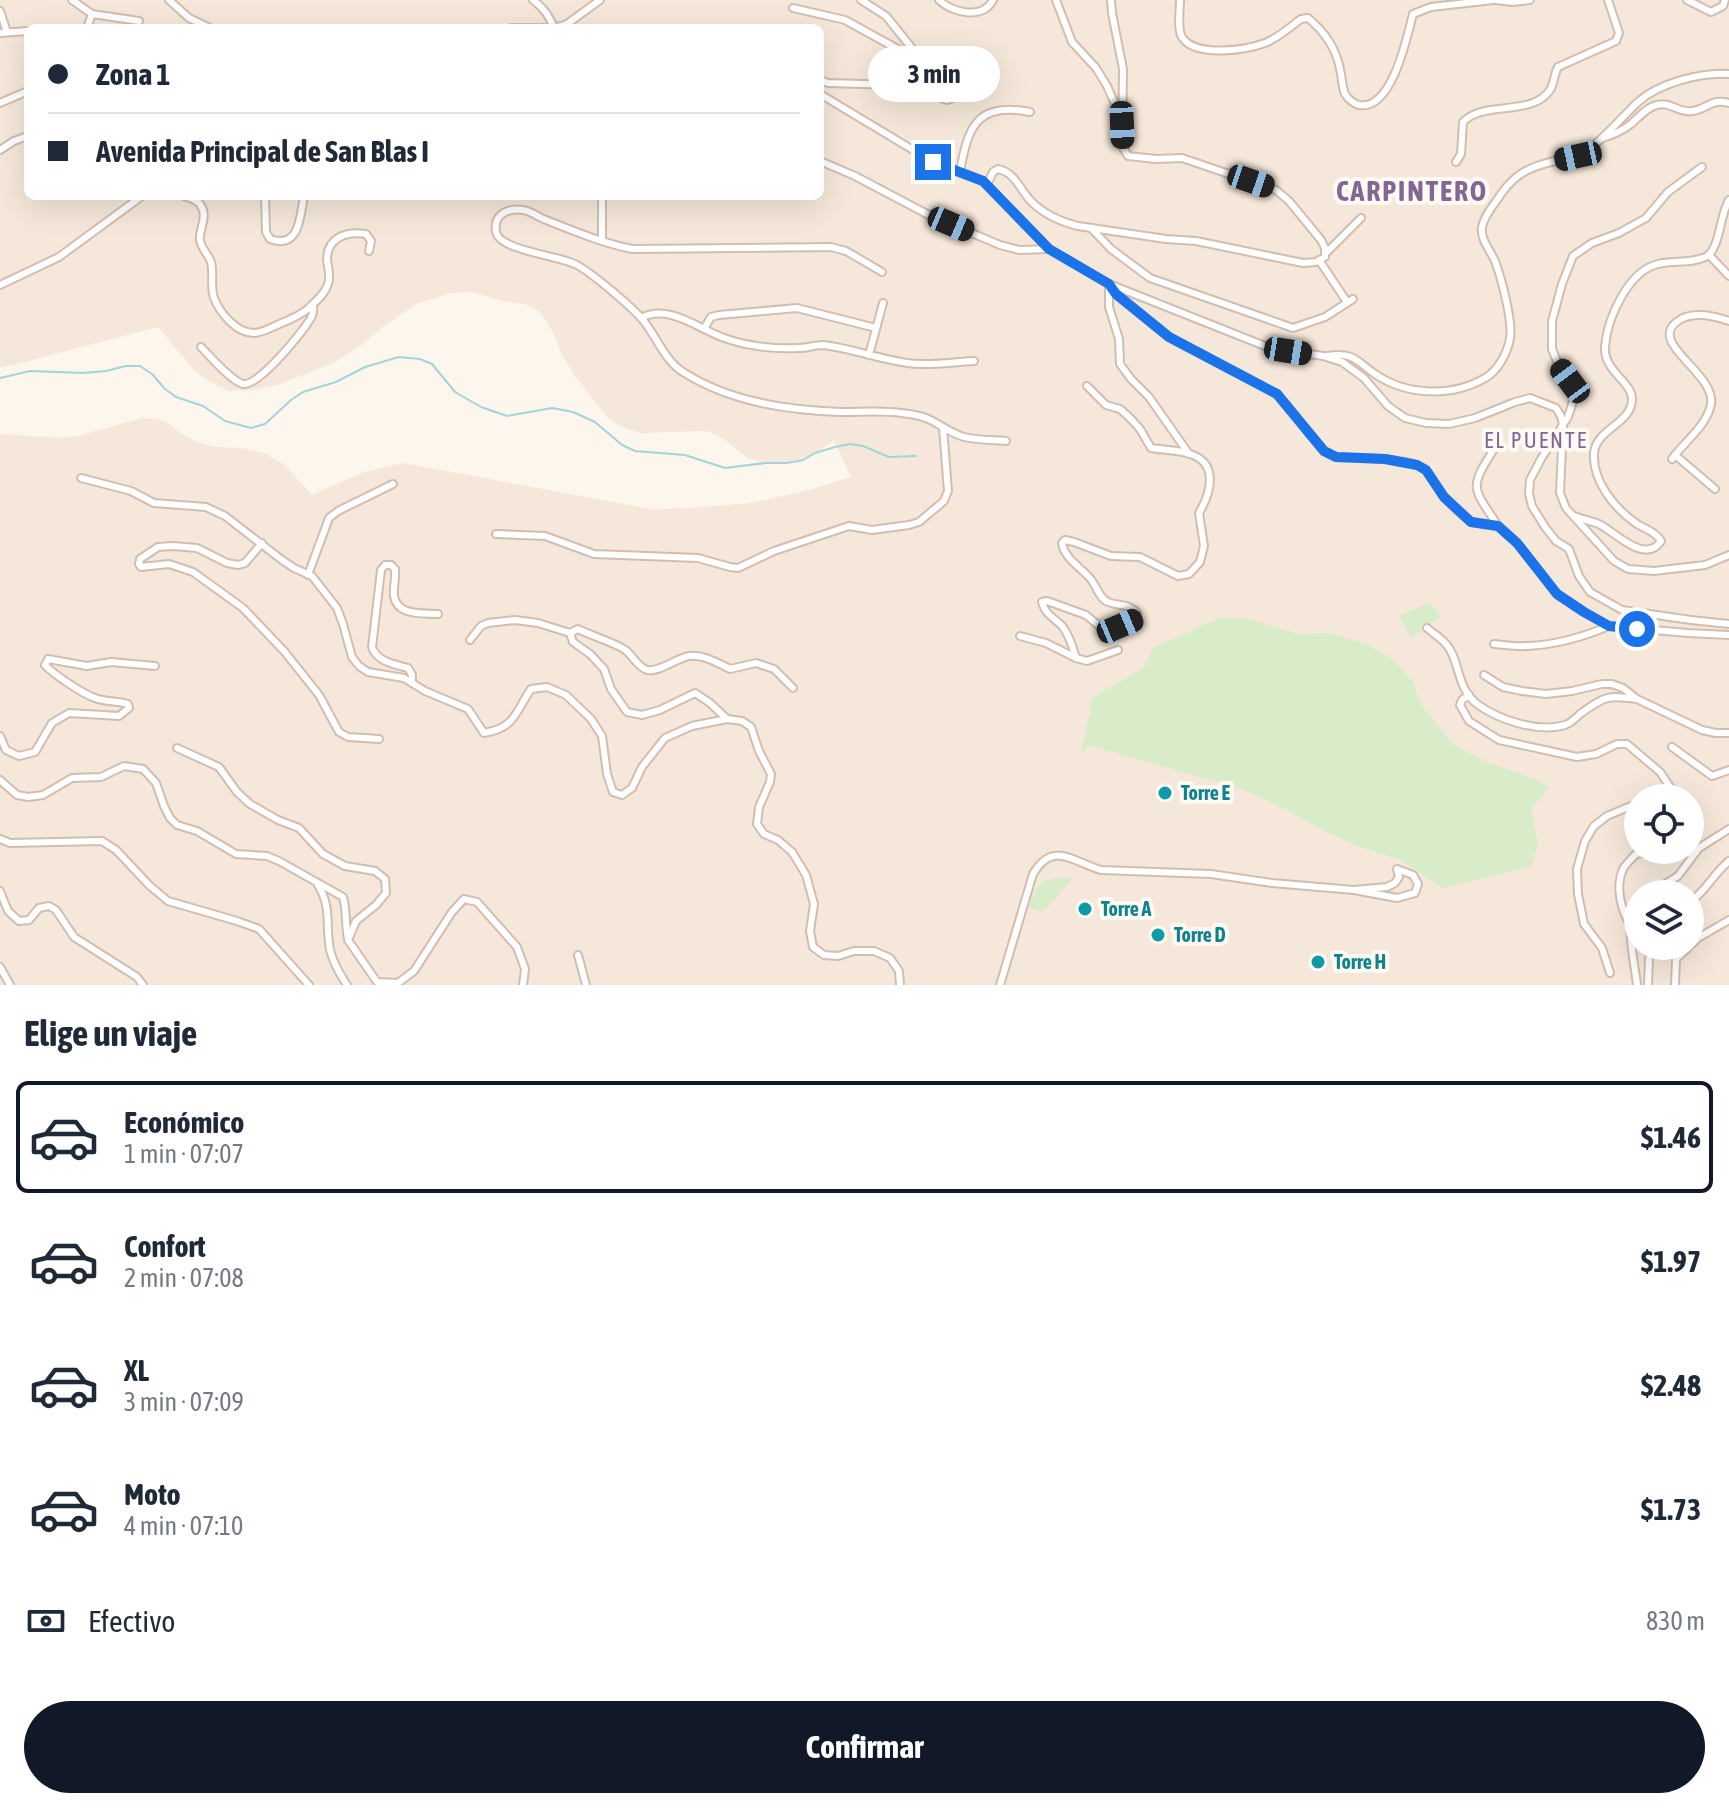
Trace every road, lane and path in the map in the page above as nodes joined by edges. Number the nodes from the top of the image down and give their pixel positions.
1 (72, 0) edge
2 (169, 0) edge
3 (533, 0) edge
4 (600, 0) edge
5 (861, 0) edge
6 (939, 0) edge
7 (980, 0) edge
8 (1056, 0) edge
9 (1111, 0) edge
10 (1180, 0) edge
11 (1494, 0) edge
12 (1530, 0) edge
13 (1608, 0) edge
14 (1687, 0) edge
15 (1725, 0) edge
16 (992, 2) edge
17 (1442, 3) edge
18 (793, 8) dead end
19 (0, 11) edge
20 (92, 14) junction
21 (139, 21) dead end
22 (88, 24) edge
23 (202, 24) edge
24 (552, 24) edge
25 (567, 24) edge
26 (24, 31) edge
27 (4, 33) edge
28 (1729, 74) edge
29 (935, 77) junction
30 (824, 82) edge
31 (24, 93) edge
32 (824, 96) edge
33 (0, 103) edge
34 (1729, 103) edge
35 (1030, 112) dead end
36 (1122, 119) junction
37 (24, 137) edge
38 (1599, 139) junction
39 (0, 150) edge
40 (1456, 162) dead end
41 (824, 163) edge
42 (1702, 167) dead end
43 (960, 172) junction
44 (987, 185) junction
45 (137, 200) edge
46 (196, 200) edge
47 (265, 200) edge
48 (303, 200) edge
49 (602, 200) edge
50 (1729, 200) edge
51 (1361, 218) dead end
52 (1091, 228) junction
53 (602, 241) junction
54 (1049, 249) junction
55 (369, 251) dead end
56 (1325, 254) junction
57 (1709, 255) junction
58 (1319, 260) junction
59 (882, 272) dead end
60 (1729, 276) edge
61 (1109, 284) junction
62 (0, 285) edge
63 (883, 303) dead end
64 (313, 304) junction
65 (641, 318) junction
66 (1729, 321) edge
67 (876, 328) junction
68 (704, 329) junction
69 (201, 347) dead end
70 (869, 355) junction
71 (1323, 356) junction
72 (974, 361) dead end
73 (1087, 386) dead end
74 (1563, 425) junction
75 (943, 428) junction
76 (1006, 441) dead end
77 (1494, 449) dead end
78 (1189, 454) junction
79 (81, 478) dead end
80 (393, 484) dead end
81 (1715, 489) dead end
82 (1573, 516) junction
83 (1498, 526) junction
84 (496, 534) dead end
85 (262, 543) junction
86 (1729, 555) edge
87 (308, 575) junction
88 (438, 614) dead end
89 (1729, 624) edge
90 (1609, 626) junction
91 (1427, 628) dead end
92 (570, 633) junction
93 (1729, 635) edge
94 (1020, 636) dead end
95 (470, 640) dead end
96 (1494, 644) dead end
97 (1118, 650) dead end
98 (1076, 658) junction
99 (155, 666) dead end
100 (1484, 675) dead end
101 (412, 683) junction
102 (793, 688) dead end
103 (1469, 695) junction
104 (1637, 699) junction
105 (727, 719) junction
106 (1729, 733) edge
107 (0, 736) edge
108 (379, 739) dead end
109 (1672, 747) dead end
110 (177, 748) dead end
111 (1729, 770) edge
112 (0, 780) edge
113 (1668, 784) edge
114 (1624, 809) edge
115 (1729, 829) edge
116 (0, 839) edge
117 (1704, 845) edge
118 (1729, 861) edge
119 (1627, 864) edge
120 (1686, 864) edge
121 (1672, 880) edge
122 (318, 885) junction
123 (1354, 890) junction
124 (0, 891) edge
125 (1704, 891) edge
126 (1624, 914) edge
127 (1729, 920) edge
128 (348, 940) junction
129 (578, 955) dead end
130 (1634, 960) edge
131 (1649, 960) edge
132 (0, 967) edge
133 (1610, 973) dead end
134 (10, 985) edge
135 (143, 985) edge
136 (309, 985) edge
137 (347, 985) edge
138 (523, 985) edge
139 (586, 985) edge
140 (900, 985) edge
141 (1000, 985) edge
142 (1637, 985) edge
143 (1648, 985) edge
144 (1675, 985) edge

1 - 20 street
2 - 23 street
3 - 24 street
4 - 25 street
5 - 29 street
6 - 16 street
7 - 16 street
8 - 36 street
9 - 36 street
10 - 17 street
11 - 12 street
11 - 17 street
13 - 40 street
14 - 15 street
18 - 29 street
19 - 27 street
20 - 21 street
20 - 22 street
26 - 27 street
28 - 38 street
29 - 30 street
31 - 33 street
32 - 43 street
34 - 38 street
35 - 43 street
36 - 56 street
37 - 39 street
38 - 71 street
41 - 54 street
42 - 74 street
43 - 44 street
44 - 52 street
44 - 54 street
45 - 62 street
46 - 64 street
47 - 48 street
49 - 53 street
50 - 57 street
51 - 56 street
52 - 58 street
52 - 58 street
53 - 59 street
53 - 65 street
54 - 61 street
55 - 64 street
56 - 58 street
57 - 60 street
57 - 82 street
61 - 71 street
61 - 78 street
61 - 83 street
63 - 67 street
64 - 69 street
65 - 68 street
65 - 75 street
66 - 81 street
67 - 68 street
67 - 70 street
68 - 70 street
70 - 72 street
71 - 74 street
73 - 78 street
74 - 82 street
74 - 89 street
75 - 76 street
75 - 84 street
77 - 83 street
78 - 98 street
79 - 85 street
80 - 87 street
82 - 86 street
83 - 90 street
85 - 87 street
85 - 108 street
87 - 101 street
88 - 101 street
90 - 93 street
90 - 96 street
91 - 103 street
92 - 95 street
92 - 102 street
92 - 105 street
94 - 98 street
97 - 98 street
99 - 107 street
100 - 104 street
101 - 105 street
103 - 104 street
103 - 113 street
104 - 106 street
105 - 140 street
109 - 111 street
110 - 128 street
112 - 122 street
114 - 133 street
115 - 117 street
116 - 136 street
118 - 125 street
119 - 126 street
120 - 121 street
122 - 128 street
122 - 137 street
123 - 123 street
123 - 141 street
124 - 135 street
127 - 144 street
128 - 138 street
129 - 139 street
130 - 142 street
131 - 143 street
132 - 134 street

